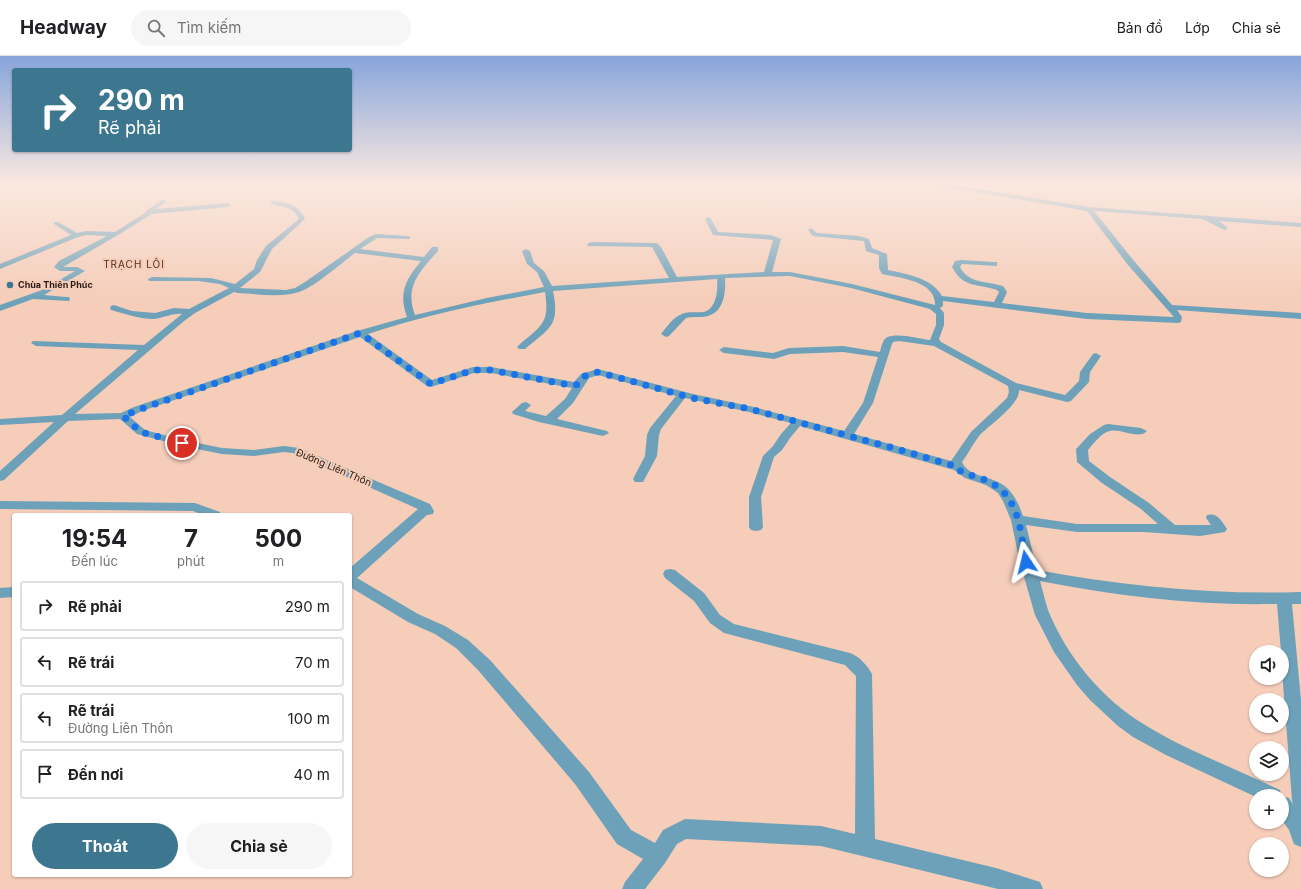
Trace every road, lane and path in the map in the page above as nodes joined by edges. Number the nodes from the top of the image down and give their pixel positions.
1 (134, 222) edge
2 (299, 222) edge
3 (709, 222) edge
4 (1099, 222) edge
5 (1214, 222) edge
6 (1259, 222) edge
7 (56, 223) dead end
8 (1301, 225) edge
9 (1225, 228) dead end
10 (811, 230) dead end
11 (116, 234) junction
12 (76, 235) junction
13 (408, 238) dead end
14 (591, 244) dead end
15 (435, 249) dead end
16 (354, 251) junction
17 (526, 251) dead end
18 (426, 259) junction
19 (994, 264) dead end
20 (1, 266) edge
21 (768, 274) junction
22 (721, 276) junction
23 (152, 279) dead end
24 (674, 280) junction
25 (235, 288) junction
26 (550, 289) junction
27 (34, 297) junction
28 (941, 298) junction
29 (66, 300) dead end
30 (997, 305) junction
31 (1170, 307) junction
32 (0, 308) edge
33 (114, 308) dead end
34 (938, 310) junction
35 (190, 312) junction
36 (1301, 316) edge
37 (411, 317) junction
38 (360, 333) junction
39 (666, 334) dead end
40 (36, 343) dead end
41 (937, 344) junction
42 (522, 347) dead end
43 (146, 348) junction
44 (724, 350) dead end
45 (884, 355) junction
46 (1096, 356) dead end
47 (580, 383) junction
48 (1013, 385) junction
49 (682, 395) junction
50 (526, 405) dead end
51 (123, 416) junction
52 (65, 418) junction
53 (549, 420) junction
54 (0, 422) edge
55 (798, 422) junction
56 (1141, 431) dead end
57 (603, 433) dead end
58 (847, 435) junction
59 (958, 467) junction
60 (0, 477) edge
61 (639, 479) dead end
62 (0, 505) edge
63 (210, 513) edge
64 (1212, 518) dead end
65 (1018, 520) junction
66 (756, 528) dead end
67 (1170, 529) junction
68 (352, 574) edge
69 (670, 574) dead end
70 (1031, 574) junction
71 (352, 581) edge
72 (12, 592) edge
73 (0, 593) edge
74 (1301, 598) edge
75 (1284, 599) junction
76 (1258, 789) edge
77 (1301, 800) edge
78 (1289, 812) edge
79 (1300, 823) edge
80 (865, 847) junction
81 (658, 856) junction
82 (632, 889) edge
83 (1033, 889) edge

1 - 11 street
2 - 25 street
3 - 21 street
4 - 31 street
5 - 9 street
6 - 8 street
7 - 12 street
10 - 28 street
11 - 12 street
11 - 27 street
12 - 20 street
13 - 16 street
14 - 24 street
15 - 18 street
16 - 18 street
16 - 25 street
17 - 26 street
18 - 37 street
19 - 30 street
21 - 22 street
21 - 34 street
22 - 24 street
22 - 39 street
23 - 25 street
24 - 26 street
25 - 35 street
26 - 37 street
26 - 42 street
27 - 29 street
27 - 32 street
28 - 30 street
28 - 34 street
30 - 31 street
31 - 36 street
33 - 35 street
34 - 41 street
35 - 43 street
37 - 38 street
38 - 47 street
38 - 51 street
40 - 43 street
41 - 45 street
41 - 48 street
43 - 52 street
44 - 45 street
45 - 58 street
46 - 48 street
47 - 49 street
47 - 53 street
48 - 59 street
49 - 55 street
49 - 61 street
50 - 53 street
51 - 52 street
51 - 68 street, Đường Liên Thôn
52 - 54 street
52 - 60 street
53 - 57 street
55 - 58 street
55 - 66 street
56 - 67 street
58 - 59 street
59 - 65 street
62 - 63 street
64 - 67 street
65 - 67 street
65 - 70 street
69 - 80 street
70 - 75 street
70 - 76 street
71 - 81 street
72 - 73 street
74 - 75 street
75 - 77 street
78 - 79 street
80 - 81 street
80 - 83 street
81 - 82 street

